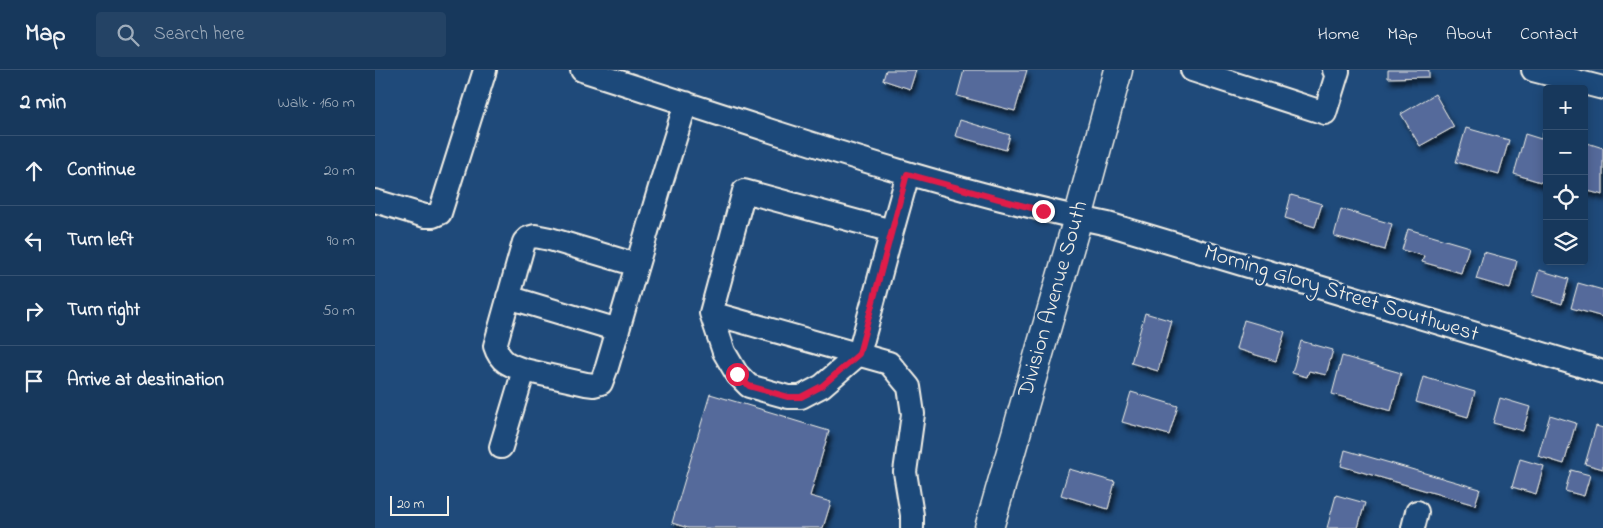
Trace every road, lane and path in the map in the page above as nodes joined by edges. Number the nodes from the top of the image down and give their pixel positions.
1 (485, 70) edge
2 (583, 70) edge
3 (1118, 70) edge
4 (1192, 70) edge
5 (1334, 70) edge
6 (1533, 70) edge
7 (1603, 88) edge
8 (686, 103) junction
9 (907, 174) junction
10 (375, 202) edge
11 (1078, 218) junction
12 (892, 231) junction
13 (637, 265) junction
14 (508, 297) junction
15 (711, 313) junction
16 (618, 330) junction
17 (859, 354) junction
18 (524, 370) junction
19 (1603, 372) edge
20 (501, 447) dead end
21 (912, 528) edge
22 (989, 528) edge

1 - 10 street
2 - 8 street, Morning Glory Street Southwest
3 - 11 main road, Division Avenue South
4 - 5 street
6 - 7 street
8 - 9 street, Morning Glory Street Southwest
8 - 13 street
9 - 11 street, Morning Glory Street Southwest
9 - 12 street
11 - 19 street, Morning Glory Street Southwest
11 - 22 main road, Division Avenue South
12 - 15 street
12 - 17 street
13 - 14 street
13 - 16 street
14 - 16 street
14 - 18 street
15 - 17 street
15 - 17 street
16 - 18 street
17 - 21 street
18 - 20 street

